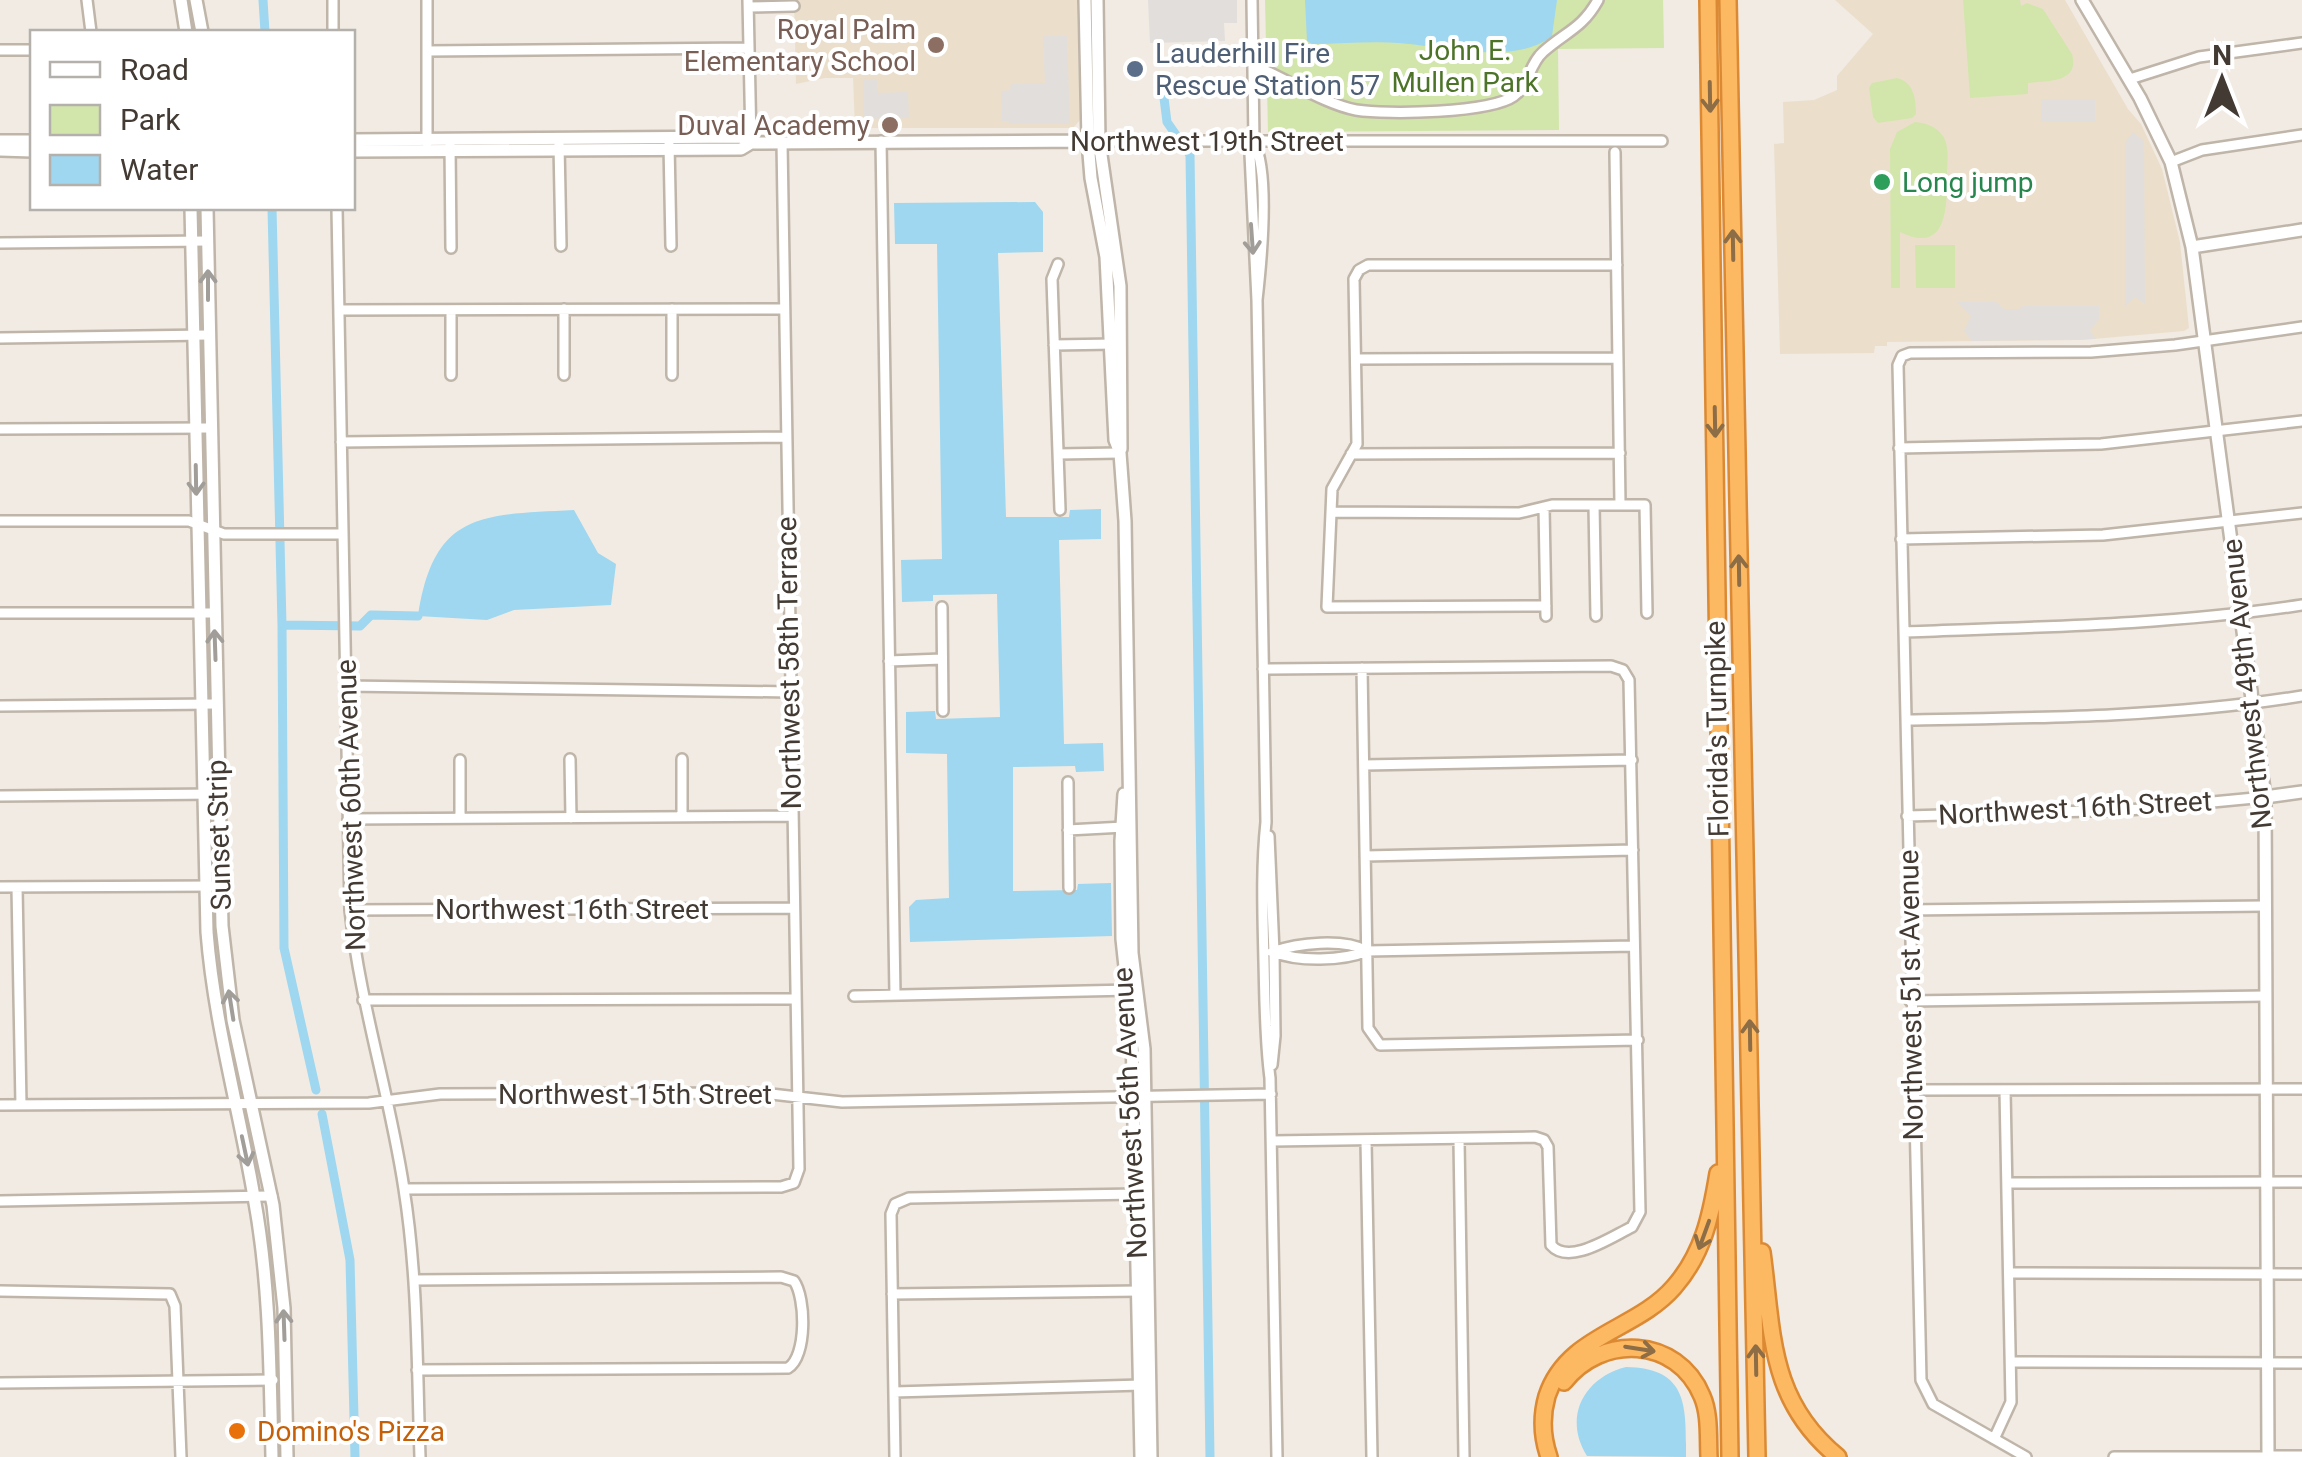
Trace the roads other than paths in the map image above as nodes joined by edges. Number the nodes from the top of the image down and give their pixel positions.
1 (87, 0) edge
2 (181, 0) edge
3 (196, 0) edge
4 (333, 0) edge
5 (426, 0) edge
6 (1085, 0) edge
7 (1097, 0) edge
8 (1252, 0) edge
9 (1598, 0) edge
10 (1708, 0) edge
11 (1728, 0) edge
12 (2082, 0) edge
13 (748, 4) edge
14 (794, 6) dead end
15 (91, 30) edge
16 (186, 30) edge
17 (202, 30) edge
18 (333, 30) edge
19 (2302, 43) edge
20 (749, 48) junction
21 (0, 50) edge
22 (30, 50) edge
23 (427, 51) junction
24 (1253, 70) junction
25 (2130, 80) junction
26 (2302, 135) edge
27 (355, 140) edge
28 (0, 141) edge
29 (30, 141) edge
30 (880, 141) junction
31 (1094, 141) junction
32 (1662, 141) dead end
33 (1254, 142) junction
34 (669, 143) junction
35 (751, 143) junction
36 (782, 143) junction
37 (560, 144) junction
38 (428, 146) junction
39 (450, 146) junction
40 (0, 150) edge
41 (30, 150) edge
42 (355, 151) edge
43 (1615, 152) dead end
44 (2172, 162) junction
45 (190, 210) edge
46 (207, 210) edge
47 (337, 210) edge
48 (2302, 230) edge
49 (191, 241) junction
50 (208, 241) junction
51 (0, 242) edge
52 (561, 246) dead end
53 (671, 246) dead end
54 (2192, 247) junction
55 (451, 248) dead end
56 (1058, 264) dead end
57 (1617, 265) junction
58 (564, 309) junction
59 (672, 309) junction
60 (784, 309) junction
61 (339, 310) junction
62 (451, 310) junction
63 (2302, 327) edge
64 (192, 335) junction
65 (208, 335) junction
66 (0, 338) edge
67 (2204, 341) junction
68 (1116, 344) junction
69 (1054, 346) junction
70 (1618, 358) junction
71 (1356, 359) junction
72 (564, 375) dead end
73 (672, 375) dead end
74 (451, 376) dead end
75 (2302, 422) edge
76 (195, 428) junction
77 (210, 428) junction
78 (0, 429) edge
79 (2217, 433) junction
80 (786, 437) junction
81 (341, 442) junction
82 (1900, 448) junction
83 (1620, 453) junction
84 (1058, 454) junction
85 (1120, 454) junction
86 (1351, 454) junction
87 (1620, 504) junction
88 (1594, 505) junction
89 (1544, 507) junction
90 (1060, 510) dead end
91 (1332, 512) junction
92 (2302, 513) edge
93 (0, 522) edge
94 (196, 522) junction
95 (2229, 523) junction
96 (212, 530) junction
97 (343, 534) junction
98 (1902, 539) junction
99 (2302, 605) edge
100 (942, 607) dead end
101 (198, 613) junction
102 (214, 613) junction
103 (1647, 613) dead end
104 (0, 614) edge
105 (2241, 614) junction
106 (1596, 616) dead end
107 (1904, 632) junction
108 (942, 659) junction
109 (890, 661) junction
110 (1362, 668) junction
111 (1263, 669) junction
112 (346, 686) junction
113 (790, 692) junction
114 (2302, 696) edge
115 (201, 704) junction
116 (216, 704) junction
117 (2252, 704) junction
118 (0, 706) edge
119 (943, 710) dead end
120 (1906, 720) junction
121 (682, 758) dead end
122 (570, 759) dead end
123 (460, 760) dead end
124 (1632, 760) junction
125 (1364, 765) junction
126 (1068, 782) dead end
127 (2302, 792) edge
128 (201, 794) junction
129 (217, 794) junction
130 (0, 796) edge
131 (2266, 797) junction
132 (792, 816) junction
133 (1907, 816) junction
134 (682, 817) junction
135 (460, 818) junction
136 (571, 818) junction
137 (348, 819) junction
138 (1126, 826) junction
139 (1068, 830) junction
140 (1633, 850) junction
141 (1365, 856) junction
142 (204, 886) junction
143 (219, 886) junction
144 (18, 887) junction
145 (0, 888) edge
146 (1069, 888) dead end
147 (2265, 906) junction
148 (794, 908) junction
149 (350, 910) junction
150 (1908, 910) junction
151 (1634, 946) junction
152 (1367, 951) junction
153 (1269, 952) junction
154 (1133, 990) junction
155 (896, 995) junction
156 (854, 996) dead end
157 (2266, 996) junction
158 (796, 999) junction
159 (363, 1000) junction
160 (1910, 1001) junction
161 (1638, 1040) junction
162 (238, 1041) junction
163 (222, 1044) junction
164 (2266, 1089) junction
165 (2302, 1089) edge
166 (1912, 1090) junction
167 (2005, 1090) junction
168 (1271, 1094) junction
169 (799, 1096) junction
170 (1139, 1096) junction
171 (387, 1102) junction
172 (236, 1103) junction
173 (251, 1103) junction
174 (0, 1105) edge
175 (21, 1105) junction
176 (1272, 1140) junction
177 (1459, 1140) junction
178 (1725, 1140) junction
179 (1366, 1141) junction
180 (2266, 1182) junction
181 (2302, 1182) edge
182 (2007, 1184) junction
183 (404, 1188) junction
184 (1752, 1188) junction
185 (1141, 1194) junction
186 (272, 1196) junction
187 (255, 1198) junction
188 (0, 1201) edge
189 (2010, 1273) junction
190 (2267, 1274) junction
191 (2302, 1274) edge
192 (414, 1280) junction
193 (1143, 1291) junction
194 (0, 1292) edge
195 (892, 1294) junction
196 (2012, 1362) junction
197 (2267, 1364) junction
198 (2302, 1364) edge
199 (417, 1370) junction
200 (271, 1380) junction
201 (286, 1380) junction
202 (178, 1382) junction
203 (0, 1383) edge
204 (1144, 1385) junction
205 (894, 1392) junction
206 (1994, 1438) junction
207 (181, 1457) edge
208 (272, 1457) edge
209 (288, 1457) edge
210 (420, 1457) edge
211 (895, 1457) edge
212 (1140, 1457) edge
213 (1151, 1457) edge
214 (1277, 1457) edge
215 (1372, 1457) edge
216 (1464, 1457) edge
217 (1549, 1457) edge
218 (1557, 1457) edge
219 (1709, 1457) edge
220 (1730, 1457) edge
221 (1758, 1457) edge
222 (1838, 1457) edge
223 (2026, 1457) edge
224 (2114, 1457) edge
225 (2268, 1457) edge
226 (2302, 1457) edge

1 - 15 street
2 - 16 street
3 - 17 street
4 - 18 street
5 - 23 street
6 - 31 street, Northwest 56th Avenue
7 - 31 street, Northwest 56th Avenue
8 - 24 street
9 - 24 street
10 -> 178 highway, Florida's Turnpike
184 -> 11 highway, Florida's Turnpike
12 - 25 street, Northwest 49th Avenue
13 - 14 street
13 - 20 street
19 - 25 street
20 - 23 street
20 - 35 street
21 - 22 street
23 - 38 street
24 - 33 street
25 - 44 street, Northwest 49th Avenue
26 - 44 street
27 - 38 street, Northwest 19th Street
28 - 29 street
30 - 31 street, Northwest 19th Street
30 - 36 street, Northwest 19th Street
30 - 109 street
31 - 33 street, Northwest 19th Street
31 - 68 street, Northwest 56th Avenue
32 - 33 street, Northwest 19th Street
33 - 111 street
34 - 35 street, Northwest 19th Street
34 - 37 street, Northwest 19th Street
34 - 53 street
35 - 36 street, Northwest 19th Street
36 - 60 street, Northwest 58th Terrace
37 - 39 street, Northwest 19th Street
37 - 52 street
38 - 39 street, Northwest 19th Street
38 - 42 street, Northwest 19th Street
39 - 55 street
40 - 41 street
43 - 57 street
44 - 54 street, Northwest 49th Avenue
45 - 49 street, Sunset Strip
46 - 50 street, Sunset Strip
47 - 61 street, Northwest 60th Avenue
48 - 54 street
49 - 50 street
49 - 51 street
49 - 64 street, Sunset Strip
65 -> 50 street, Sunset Strip
54 - 67 street, Northwest 49th Avenue
56 - 69 street
57 - 70 street
57 - 71 street
58 - 59 street
58 - 62 street
58 - 72 street
59 - 60 street
59 - 73 street
60 - 80 street, Northwest 58th Terrace
61 - 62 street
61 - 81 street, Northwest 60th Avenue
62 - 74 street
63 - 67 street
64 - 65 street
64 - 66 street
64 - 76 street, Sunset Strip
65 - 77 street, Sunset Strip
67 - 79 street, Northwest 49th Avenue
67 - 82 street, Northwest 51st Avenue
68 - 69 street
68 - 85 street, Northwest 56th Avenue
69 - 84 street
70 - 71 street
70 - 83 street
71 - 86 street
75 - 79 street
76 - 77 street
76 - 78 street
76 -> 94 street, Sunset Strip
77 - 96 street, Sunset Strip
79 - 82 street
79 - 95 street, Northwest 49th Avenue
80 - 81 street
80 - 113 street, Northwest 58th Terrace
81 - 97 street, Northwest 60th Avenue
82 - 98 street, Northwest 51st Avenue
83 - 86 street
83 - 87 street
84 - 85 street
84 - 90 street
85 - 138 street, Northwest 56th Avenue
86 - 91 street
87 - 88 street
87 - 103 street
88 - 89 street
88 - 106 street
89 - 91 street
89 - 91 street
92 - 95 street
93 - 94 street
94 - 96 street
94 - 101 street, Sunset Strip
95 - 98 street
95 - 105 street, Northwest 49th Avenue
96 - 97 street
96 - 102 street, Sunset Strip
97 - 112 street, Northwest 60th Avenue
98 - 107 street, Northwest 51st Avenue
99 - 105 street
100 - 108 street
101 - 102 street
101 - 104 street
101 - 115 street, Sunset Strip
116 -> 102 street, Sunset Strip
105 - 107 street
105 - 117 street, Northwest 49th Avenue
107 - 120 street, Northwest 51st Avenue
108 - 109 street
108 - 119 street
109 - 155 street
110 - 111 street
110 - 124 street
110 - 125 street
111 - 153 street
112 - 113 street
112 - 137 street, Northwest 60th Avenue
113 - 132 street, Northwest 58th Terrace
114 - 117 street
115 - 116 street
115 - 118 street
115 - 128 street, Sunset Strip
116 - 129 street, Sunset Strip
117 - 120 street
117 - 131 street, Northwest 49th Avenue
120 - 133 street, Northwest 51st Avenue
121 - 134 street
122 - 136 street
123 - 135 street
124 - 125 street
124 - 140 street
125 - 141 street
126 - 139 street
127 - 131 street, Northwest 16th Street
128 - 129 street
128 - 130 street
128 - 142 street, Sunset Strip
129 - 143 street, Sunset Strip
131 - 133 street, Northwest 16th Street
131 - 147 street, Northwest 49th Avenue
132 - 134 street
132 - 148 street, Northwest 58th Terrace
133 - 150 street, Northwest 51st Avenue
134 - 136 street
135 - 136 street
135 - 137 street
137 - 149 street, Northwest 60th Avenue
138 - 139 street
138 - 154 street, Northwest 56th Avenue
139 - 146 street
140 - 141 street
140 - 151 street
141 - 152 street
142 - 143 street
142 - 144 street
142 - 163 street, Sunset Strip
162 -> 143 street, Sunset Strip
144 - 145 street
144 - 175 street
147 - 150 street
147 - 157 street, Northwest 49th Avenue
148 - 149 street, Northwest 16th Street
148 - 158 street, Northwest 58th Terrace
149 - 159 street, Northwest 60th Avenue
150 - 160 street, Northwest 51st Avenue
151 - 152 street
151 - 161 street
152 - 153 street
152 - 161 street
153 - 168 street
154 - 155 street
154 - 170 street, Northwest 56th Avenue
155 - 156 street
157 - 160 street
157 - 164 street, Northwest 49th Avenue
158 - 159 street
158 - 169 street, Northwest 58th Terrace
159 - 171 street, Northwest 60th Avenue
160 - 166 street, Northwest 51st Avenue
161 - 177 street
162 - 163 street
162 - 173 street, Sunset Strip
163 - 172 street, Sunset Strip
164 - 165 street
164 - 167 street
164 - 180 street, Northwest 49th Avenue
166 - 167 street
166 - 206 street, Northwest 51st Avenue
167 - 182 street
168 - 170 street, Northwest 15th Street
168 - 176 street
169 - 170 street, Northwest 15th Street
169 - 171 street, Northwest 15th Street
169 - 183 street, Northwest 58th Terrace
170 - 185 street, Northwest 56th Avenue
171 - 173 street, Northwest 15th Street
171 - 183 street, Northwest 60th Avenue
172 - 173 street, Northwest 15th Street
172 - 175 street, Northwest 15th Street
172 -> 187 street, Sunset Strip
173 - 186 street, Sunset Strip
174 - 175 street, Northwest 15th Street
176 - 179 street
176 - 214 street
177 - 179 street
177 - 216 street
178 -> 217 highway
178 - 220 highway, Florida's Turnpike
179 - 215 street
180 - 181 street
180 - 182 street
180 - 190 street, Northwest 49th Avenue
182 - 189 street
183 - 192 street, Northwest 60th Avenue
221 -> 184 highway, Florida's Turnpike
184 - 222 highway
185 - 193 street, Northwest 56th Avenue
185 - 195 street
186 - 187 street
201 -> 186 street, Sunset Strip
187 - 188 street
187 - 200 street, Sunset Strip
189 - 190 street
189 - 196 street
190 - 191 street
190 - 197 street, Northwest 49th Avenue
192 - 199 street, Northwest 60th Avenue
192 - 199 street
193 - 195 street
193 - 204 street, Northwest 56th Avenue
194 - 202 street
195 - 205 street
196 - 197 street
196 - 206 street
197 - 198 street
197 - 225 street, Northwest 49th Avenue
199 - 210 street, Northwest 60th Avenue
200 - 201 street
200 - 202 street
200 - 208 street, Sunset Strip
201 - 209 street, Sunset Strip
202 - 203 street
202 - 207 street
204 - 205 street
204 - 212 street, Northwest 56th Avenue
204 - 213 street, Northwest 56th Avenue
205 - 211 street
206 - 223 street, Northwest 51st Avenue
218 -> 219 highway
224 - 225 street
225 - 226 street

